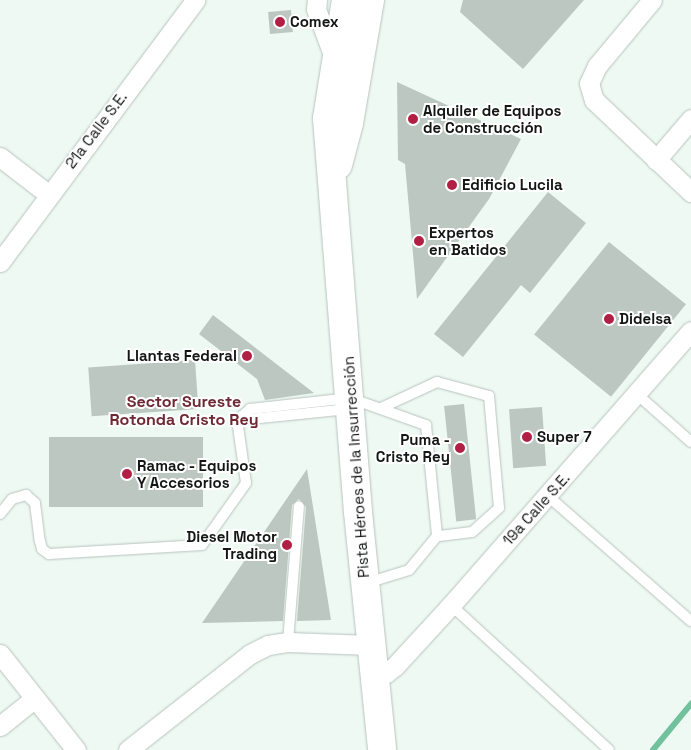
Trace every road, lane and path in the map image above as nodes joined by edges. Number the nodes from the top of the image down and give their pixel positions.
1 (195, 0) edge
2 (317, 0) edge
3 (346, 0) edge
4 (370, 0) edge
5 (652, 0) edge
6 (336, 62) junction
7 (691, 119) edge
8 (0, 157) edge
9 (656, 160) junction
10 (333, 184) junction
11 (691, 192) edge
12 (48, 194) junction
13 (0, 262) edge
14 (691, 331) edge
15 (638, 395) junction
16 (354, 403) junction
17 (381, 408) junction
18 (691, 442) edge
19 (548, 496) junction
20 (299, 506) dead end
21 (0, 514) edge
22 (437, 536) junction
23 (365, 584) junction
24 (451, 605) junction
25 (691, 621) edge
26 (288, 642) junction
27 (370, 645) junction
28 (0, 654) edge
29 (374, 677) junction
30 (35, 698) junction
31 (0, 726) edge
32 (76, 750) edge
33 (128, 750) edge
34 (382, 750) edge
35 (609, 750) edge

1 - 12 street, 21a Calle S.E.
2 - 6 street
3 - 6 main road, Pista Héroes de la Insurrección
4 - 10 main road, Pista Héroes de la Insurrección
5 - 9 street
6 - 10 main road, Pista Héroes de la Insurrección
7 - 9 street
8 - 12 street
9 - 11 street
10 - 16 main road, Pista Héroes de la Insurrección
12 - 13 street, 21a Calle S.E.
14 - 15 street, 19a Calle S.E.
15 - 18 lane
15 - 19 street, 19a Calle S.E.
16 - 17 lane
16 - 21 lane
16 - 23 main road, Pista Héroes de la Insurrección
17 - 22 lane
17 - 22 lane
19 - 24 street, 19a Calle S.E.
19 - 25 lane
20 - 26 lane
22 - 23 lane
23 - 27 main road, Pista Héroes de la Insurrección
24 - 29 street, 19a Calle S.E.
24 - 35 lane
26 - 27 street
26 - 33 street
27 - 29 main road, Pista Héroes de la Insurrección
28 - 30 street
29 - 34 main road, Pista Héroes de la Insurrección
30 - 31 street
30 - 32 street

